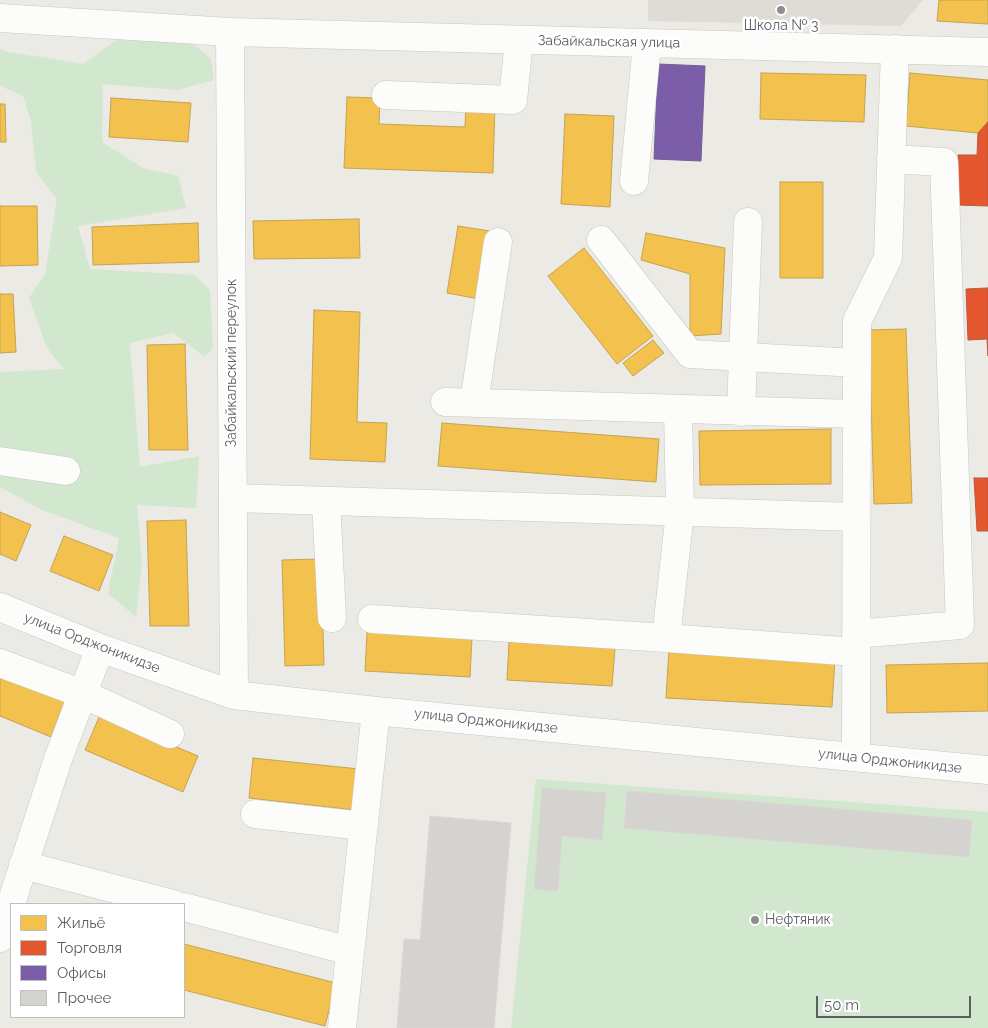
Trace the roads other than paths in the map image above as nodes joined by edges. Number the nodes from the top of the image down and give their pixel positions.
1 (0, 18) edge
2 (230, 32) junction
3 (519, 40) junction
4 (647, 43) junction
5 (895, 49) junction
6 (988, 52) edge
7 (386, 94) dead end
8 (891, 159) junction
9 (634, 181) dead end
10 (748, 222) dead end
11 (600, 240) dead end
12 (498, 242) dead end
13 (742, 357) junction
14 (856, 363) junction
15 (444, 402) dead end
16 (474, 403) junction
17 (678, 410) junction
18 (741, 412) junction
19 (856, 414) junction
20 (0, 461) edge
21 (66, 471) dead end
22 (233, 498) junction
23 (326, 501) junction
24 (680, 512) junction
25 (856, 517) junction
26 (0, 607) edge
27 (332, 618) dead end
28 (372, 619) dead end
29 (666, 638) junction
30 (856, 643) junction
31 (100, 648) junction
32 (0, 663) edge
33 (83, 694) junction
34 (234, 695) junction
35 (376, 711) junction
36 (170, 734) dead end
37 (856, 758) junction
38 (988, 770) edge
39 (255, 814) dead end
40 (364, 826) junction
41 (23, 865) junction
42 (11, 903) edge
43 (169, 903) edge
44 (10, 905) edge
45 (185, 907) edge
46 (1, 933) edge
47 (350, 951) junction
48 (342, 1028) edge

1 - 2 street, Забайкальская улица
2 - 3 street, Забайкальская улица
2 - 22 street, Забайкальский переулок
3 - 4 street, Забайкальская улица
3 - 7 street
4 - 5 street, Забайкальская улица
4 - 9 street
5 - 6 street, Забайкальская улица
5 - 8 street
8 - 14 street
8 - 30 street
10 - 13 street
11 - 13 street
12 - 16 street
13 - 14 street
13 - 18 street
14 - 19 street
15 - 16 street
16 - 17 street
17 - 18 street
17 - 24 street
18 - 19 street
19 - 25 street
20 - 21 street
22 - 23 street
22 - 34 street, Забайкальский переулок
23 - 24 street
23 - 27 street
24 - 25 street
24 - 29 street
25 - 30 street
26 - 31 street, улица Орджоникидзе
28 - 29 street
29 - 30 street
30 - 37 street
31 - 33 street
31 - 34 street, улица Орджоникидзе
32 - 33 street
33 - 36 street
33 - 41 street
34 - 35 street, улица Орджоникидзе
35 - 37 street, улица Орджоникидзе
35 - 40 street
37 - 38 street, улица Орджоникидзе
39 - 40 street
40 - 47 street
41 - 42 street
41 - 43 street
44 - 46 street
45 - 47 street
47 - 48 street

